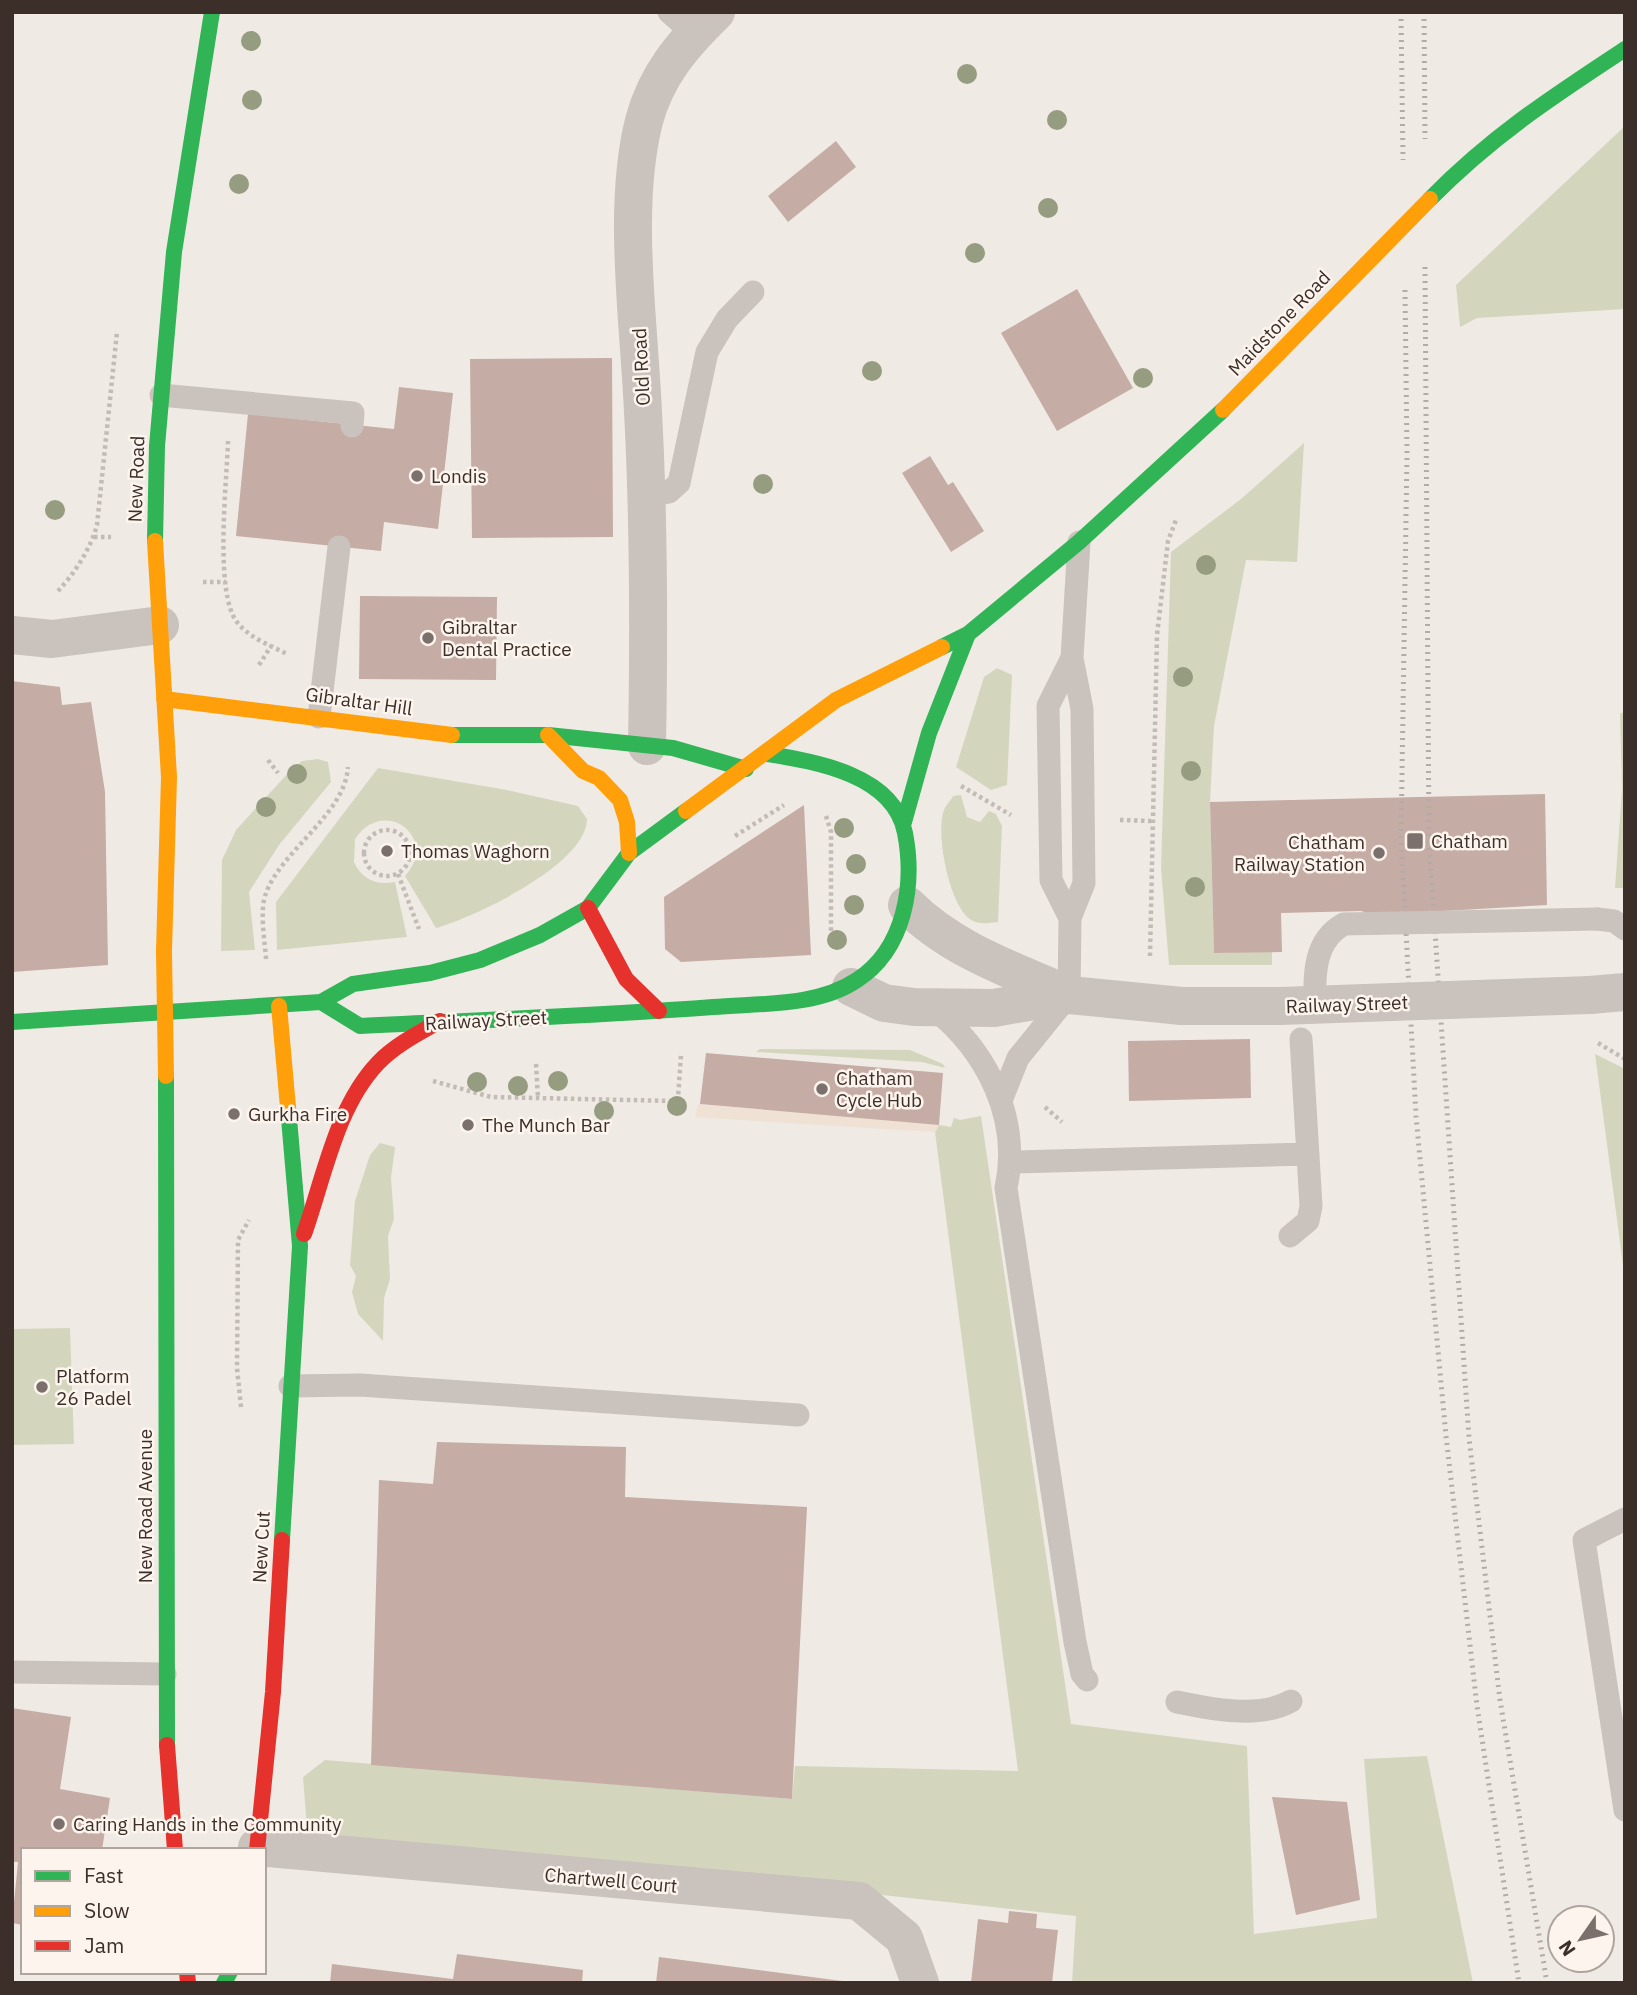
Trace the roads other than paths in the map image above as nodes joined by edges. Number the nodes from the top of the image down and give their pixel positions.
1 (212, 12) edge
2 (693, 19) edge
3 (1625, 49) edge
4 (753, 292) dead end
5 (161, 395) junction
6 (352, 426) dead end
7 (648, 496) junction
8 (1079, 542) junction
9 (339, 547) dead end
10 (160, 625) junction
11 (968, 634) junction
12 (12, 635) edge
13 (1072, 658) junction
14 (164, 699) junction
15 (319, 717) junction
16 (548, 735) junction
17 (647, 746) junction
18 (768, 754) junction
19 (746, 769) junction
20 (904, 822) junction
21 (629, 853) junction
22 (907, 905) junction
23 (588, 908) junction
24 (1070, 918) junction
25 (1625, 929) edge
26 (164, 951) joint
27 (852, 987) junction
28 (1607, 994) edge
29 (1069, 995) junction
30 (321, 1002) junction
31 (279, 1006) junction
32 (933, 1008) junction
33 (659, 1011) junction
34 (440, 1021) junction
35 (12, 1022) edge
36 (1308, 1022) junction
37 (1002, 1098) junction
38 (1308, 1154) junction
39 (1012, 1162) junction
40 (1290, 1237) dead end
41 (300, 1246) junction
42 (290, 1386) junction
43 (798, 1415) dead end
44 (1625, 1519) edge
45 (12, 1672) edge
46 (165, 1674) junction
47 (1087, 1680) dead end
48 (1291, 1701) dead end
49 (1177, 1702) dead end
50 (1625, 1810) edge
51 (175, 1848) edge
52 (257, 1848) edge
53 (266, 1849) edge
54 (920, 1983) edge

1 - 5 main road, New Road
2 - 7 street, Old Road
3 - 8 main road, Maidstone Road, bridge
4 - 7 lane
5 - 6 lane
5 - 10 main road, New Road
7 - 17 street, Old Road
8 - 11 main road, Maidstone Road
8 - 13 lane
9 - 15 lane
10 - 12 street
10 - 14 main road, New Road
11 - 18 main road, Maidstone Road
11 - 20 main road, Maidstone Road
13 - 24 lane
13 - 24 lane
14 - 15 main road, Gibraltar Hill
14 - 26 main road, New Road
15 - 16 main road, Gibraltar Hill
16 - 17 main road, Gibraltar Hill
16 - 21 main road
17 - 19 main road, Gibraltar Hill
18 - 19 main road, Maidstone Road
18 - 20 main road
19 - 21 main road, Maidstone Road
20 - 22 main road
21 - 23 main road, Maidstone Road
22 - 27 main road
22 - 29 street, Railway Street
23 - 30 main road
23 - 33 main road
24 - 29 lane
25 - 36 lane, bridge
26 - 46 main road, New Road Avenue, bridge
27 - 32 street, Railway Street
27 - 33 main road, Railway Street
28 - 36 street, Railway Street, bridge
29 - 32 street, Railway Street
29 - 36 street, Railway Street, bridge
29 - 37 lane
30 - 31 main road
30 - 34 main road, Railway Street
31 - 35 main road
31 - 41 main road, New Cut
32 - 37 lane
33 - 34 main road, Railway Street
34 - 41 main road, New Cut
36 - 38 lane
37 - 39 lane
38 - 39 lane
38 - 40 lane
39 - 47 lane
41 - 42 main road, New Cut
42 - 43 lane
42 - 52 main road, New Cut
44 - 50 lane
45 - 46 lane
46 - 51 main road, New Road Avenue
48 - 49 lane
53 - 54 street, Chartwell Court

